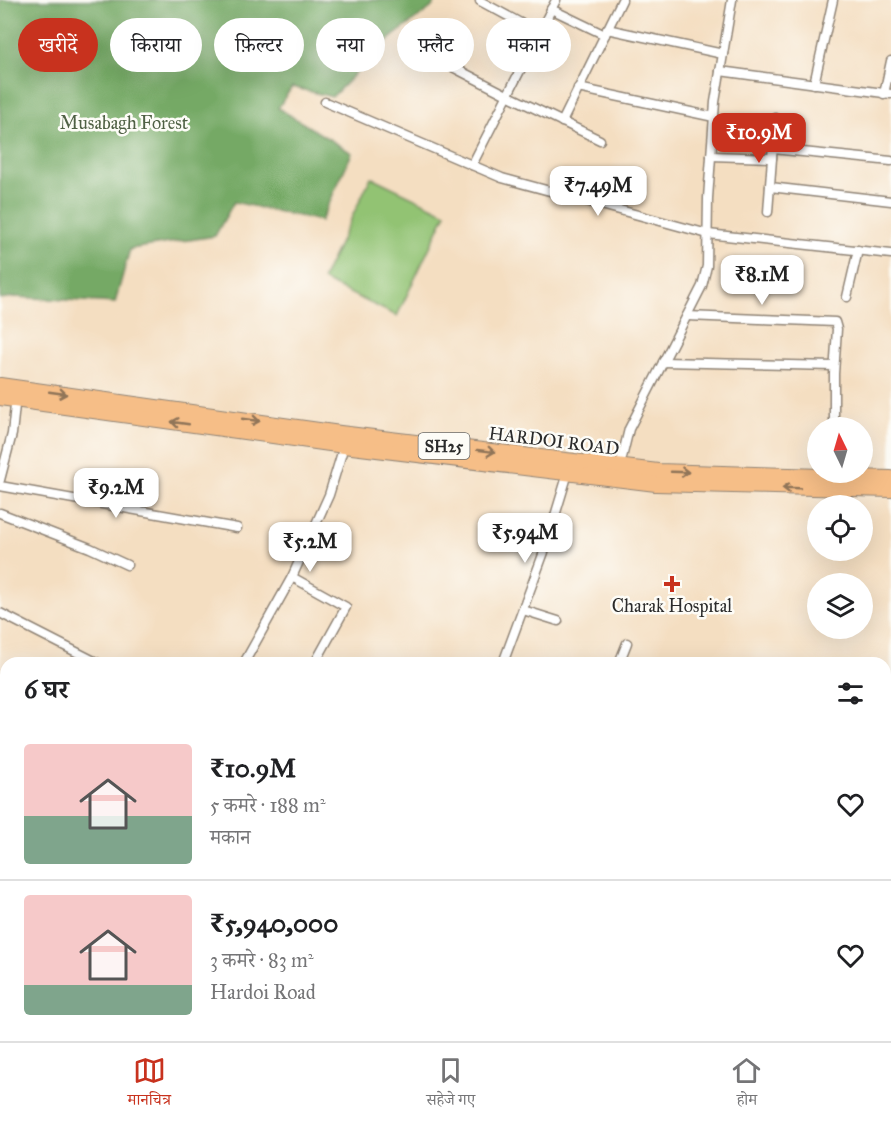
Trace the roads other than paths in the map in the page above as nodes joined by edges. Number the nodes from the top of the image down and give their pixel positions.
1 (556, 0) edge
2 (622, 0) edge
3 (732, 0) edge
4 (833, 0) edge
5 (480, 1) edge
6 (551, 9) junction
7 (511, 18) edge
8 (546, 18) edge
9 (606, 32) junction
10 (723, 54) junction
11 (891, 61) edge
12 (720, 71) junction
13 (462, 72) edge
14 (519, 72) edge
15 (814, 84) junction
16 (578, 88) junction
17 (888, 94) edge
18 (507, 95) junction
19 (325, 102) dead end
20 (714, 117) junction
21 (776, 118) dead end
22 (562, 122) junction
23 (600, 140) dead end
24 (773, 153) junction
25 (711, 156) junction
26 (891, 161) edge
27 (472, 165) junction
28 (770, 187) junction
29 (891, 201) edge
30 (768, 212) dead end
31 (708, 234) junction
32 (858, 250) junction
33 (891, 254) edge
34 (847, 297) dead end
35 (687, 316) junction
36 (663, 362) junction
37 (834, 366) junction
38 (0, 385) edge
39 (16, 394) junction
40 (0, 398) edge
41 (834, 417) edge
42 (370, 443) junction
43 (344, 446) junction
44 (568, 473) junction
45 (618, 473) junction
46 (807, 474) edge
47 (873, 477) edge
48 (891, 478) edge
49 (0, 480) edge
50 (0, 486) edge
51 (891, 490) edge
52 (0, 513) edge
53 (237, 528) dead end
54 (127, 565) dead end
55 (292, 577) junction
56 (523, 610) junction
57 (0, 613) edge
58 (558, 621) dead end
59 (627, 643) dead end
60 (86, 657) edge
61 (247, 657) edge
62 (318, 657) edge
63 (505, 657) edge
64 (621, 657) edge

1 - 6 street
2 - 9 street
3 - 10 street
4 - 15 street
5 - 7 street
6 - 8 street
6 - 9 street
9 - 10 street
9 - 16 street
10 - 12 street
11 - 17 street
12 - 15 street
12 - 20 street
13 - 18 street
14 - 18 street
15 - 17 street
16 - 20 street
16 - 22 street
18 - 22 street
18 - 27 street
19 - 27 street
20 - 25 street
21 - 24 street
22 - 23 street
24 - 25 street
24 - 26 street
24 - 28 street
25 - 31 street
27 - 31 street
28 - 29 street
28 - 30 street
31 - 32 street
31 - 35 street
32 - 33 street
32 - 34 street
35 - 36 street
35 - 37 street
36 - 37 street
36 - 45 street
37 - 41 street
38 - 39 main road, HARDOI ROAD / SH25
39 - 40 main road, HARDOI ROAD / SH25
39 -> 42 main road, HARDOI ROAD / SH25
43 -> 39 main road, HARDOI ROAD / SH25
39 - 49 street
42 - 43 main road, HARDOI ROAD / SH25
42 - 44 main road, HARDOI ROAD / SH25
42 -> 45 main road, HARDOI ROAD / SH25
43 - 55 street
44 - 45 main road, HARDOI ROAD / SH25
44 - 56 street
45 -> 46 main road, HARDOI ROAD / SH25
51 -> 45 main road, HARDOI ROAD / SH25
47 - 48 main road, HARDOI ROAD / SH25
50 - 53 street
52 - 54 street
55 - 61 street
55 - 62 street
56 - 58 street
56 - 63 street
57 - 60 street
59 - 64 street

